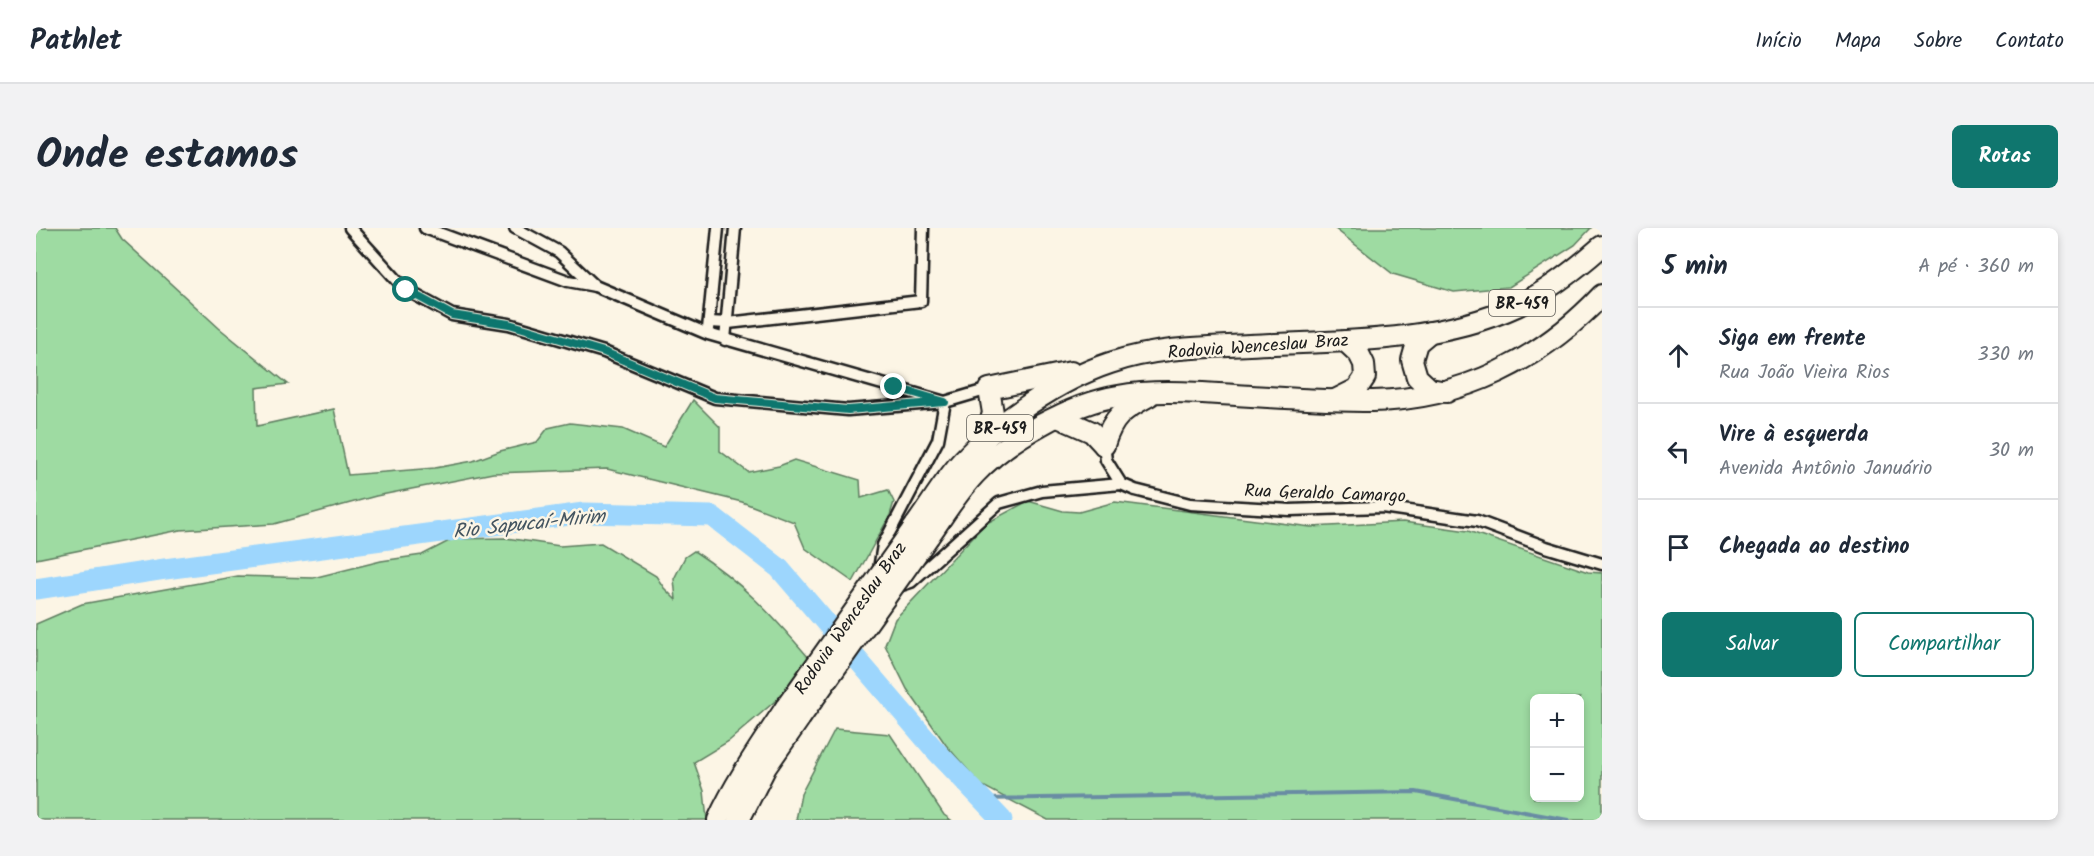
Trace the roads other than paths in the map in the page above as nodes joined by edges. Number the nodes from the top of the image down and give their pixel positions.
1 (350, 228) edge
2 (425, 228) edge
3 (515, 228) edge
4 (718, 228) edge
5 (735, 228) edge
6 (923, 228) edge
7 (1602, 246) edge
8 (595, 286) junction
9 (1602, 295) edge
10 (709, 322) junction
11 (728, 323) junction
12 (1430, 332) junction
13 (708, 334) junction
14 (725, 340) junction
15 (1345, 341) junction
16 (1111, 363) junction
17 (989, 389) junction
18 (1156, 392) junction
19 (1447, 392) junction
20 (1332, 401) junction
21 (945, 402) junction
22 (1058, 417) junction
23 (985, 440) junction
24 (1104, 445) junction
25 (1121, 484) junction
26 (922, 531) junction
27 (1602, 564) edge
28 (793, 712) junction
29 (718, 820) edge
30 (739, 820) edge

1 - 21 street
2 - 8 street
3 - 8 street
4 - 10 street
5 - 11 street
6 - 11 street
7 - 12 highway, Rodovia Wenceslau Braz / BR-459
8 - 13 street
9 - 19 highway, Rodovia Wenceslau Braz / BR-459
10 - 11 street
10 - 13 street
11 - 14 street
12 - 15 highway, Rodovia Wenceslau Braz / BR-459
12 - 19 highway
13 - 14 street
14 - 21 street
15 - 16 highway, Rodovia Wenceslau Braz / BR-459
15 - 20 highway
16 - 17 highway
16 - 23 highway, Rodovia Wenceslau Braz / BR-459
17 - 21 street
17 - 23 highway
18 - 20 highway, Rodovia Wenceslau Braz / BR-459
18 - 22 highway, Rodovia Wenceslau Braz / BR-459
18 - 24 highway, BR-459
19 - 20 highway, Rodovia Wenceslau Braz / BR-459
21 - 25 street
22 - 24 highway, BR-459
22 - 26 highway, Rodovia Wenceslau Braz / BR-459
23 - 26 highway, Rodovia Wenceslau Braz / BR-459
24 - 25 street
25 - 27 street, Rua Geraldo Camargo
26 - 28 highway, Rodovia Wenceslau Braz / BR-459, bridge
28 - 29 highway, Rodovia Wenceslau Braz / BR-459
28 - 30 highway, Rodovia Wenceslau Braz / BR-459

